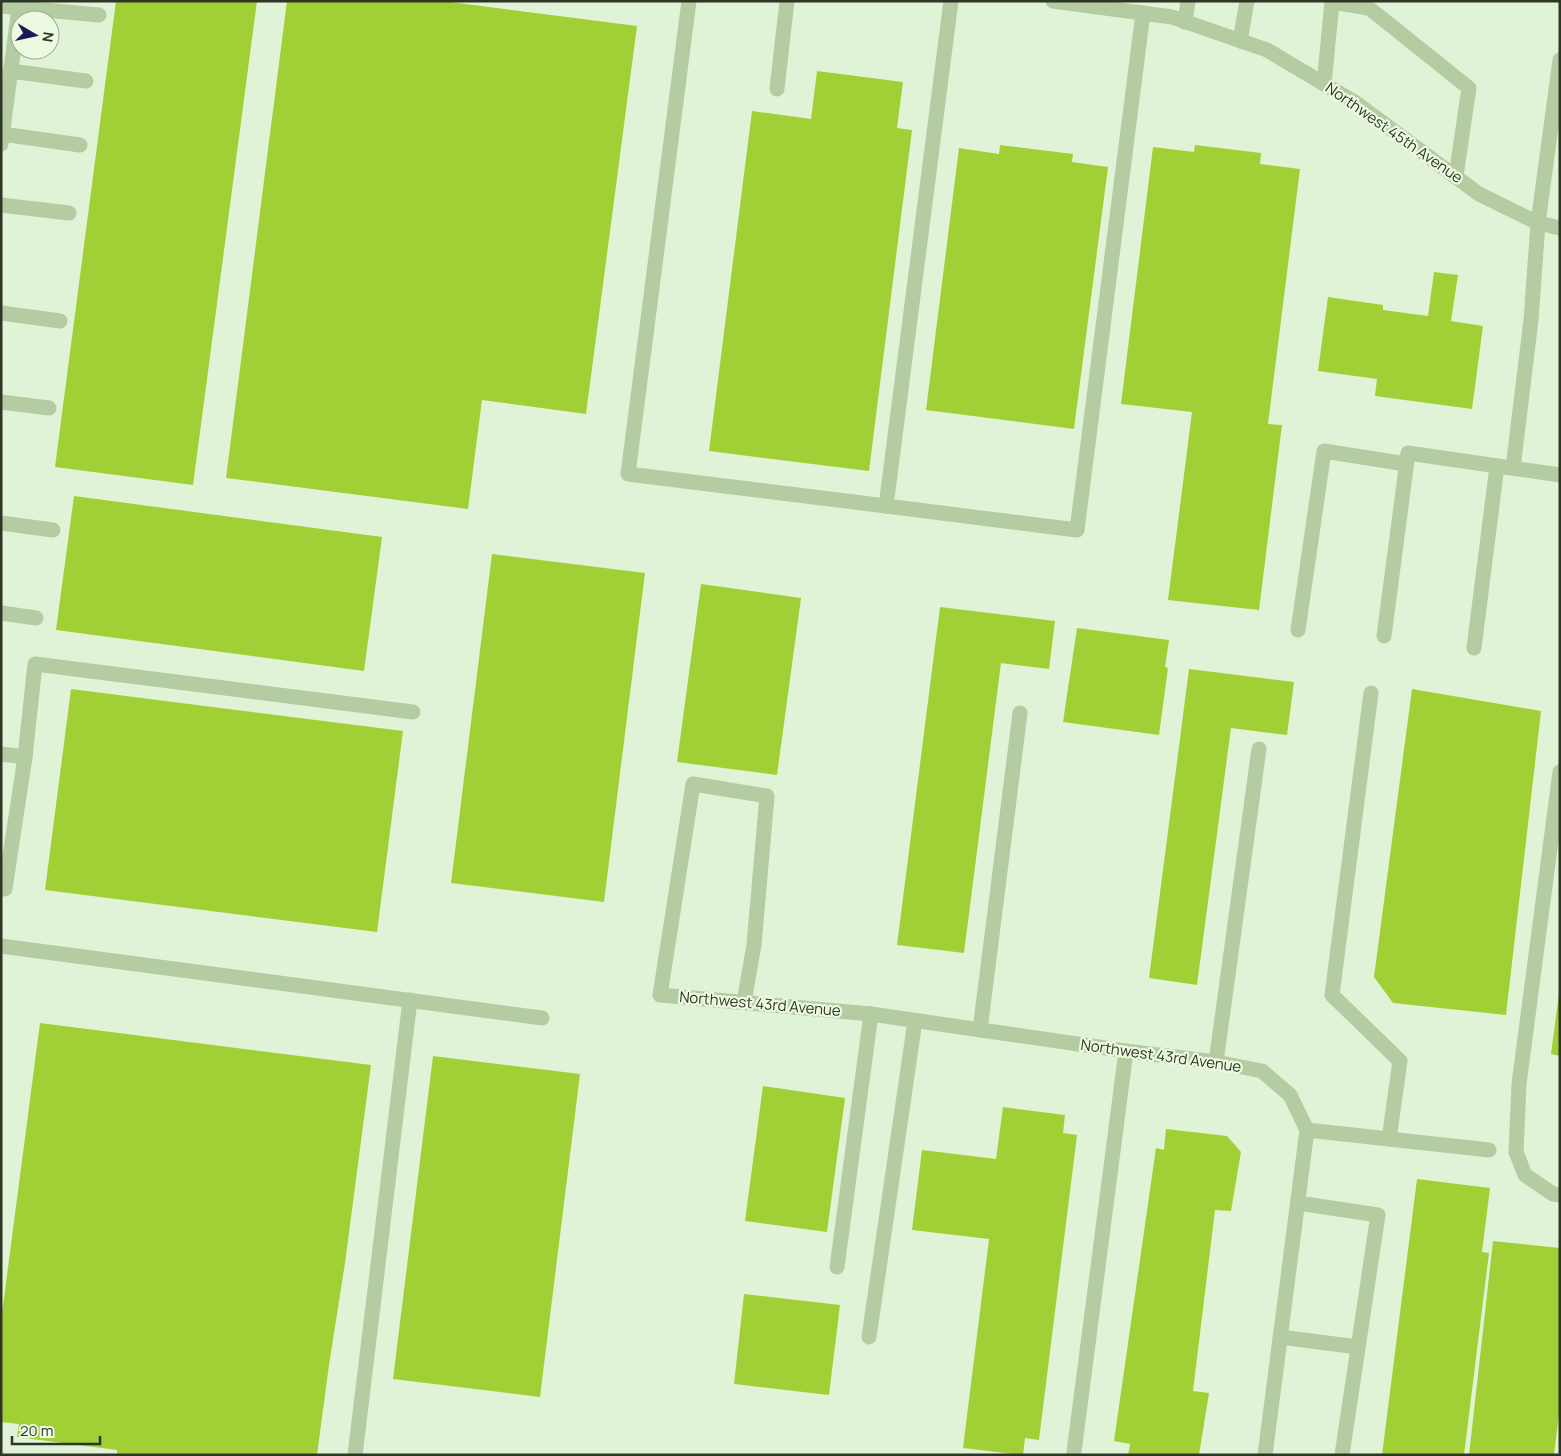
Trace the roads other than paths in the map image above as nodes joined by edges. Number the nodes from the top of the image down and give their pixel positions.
1 (689, 1) edge
2 (786, 1) edge
3 (950, 1) edge
4 (1053, 1) edge
5 (1188, 1) edge
6 (1247, 1) edge
7 (20, 5) edge
8 (1, 6) edge
9 (1143, 13) junction
10 (99, 15) dead end
11 (1185, 22) junction
12 (1240, 41) junction
13 (1560, 60) edge
14 (10, 71) junction
15 (86, 81) dead end
16 (1324, 84) junction
17 (778, 89) dead end
18 (4, 96) edge
19 (2, 139) edge
20 (80, 145) dead end
21 (1456, 176) junction
22 (1, 205) edge
23 (69, 213) dead end
24 (1538, 223) junction
25 (1560, 228) edge
26 (1, 313) edge
27 (60, 321) dead end
28 (1, 402) edge
29 (49, 408) dead end
30 (1406, 464) junction
31 (1496, 466) junction
32 (1513, 468) junction
33 (1560, 475) edge
34 (886, 506) junction
35 (1, 523) edge
36 (53, 530) dead end
37 (1, 613) edge
38 (36, 618) dead end
39 (1298, 630) dead end
40 (1384, 636) dead end
41 (1474, 648) dead end
42 (1371, 693) dead end
43 (413, 712) dead end
44 (1020, 713) dead end
45 (1259, 749) dead end
46 (1, 754) edge
47 (25, 757) junction
48 (1560, 772) edge
49 (5, 889) dead end
50 (1, 946) edge
51 (410, 1000) junction
52 (744, 1002) junction
53 (871, 1014) junction
54 (542, 1018) dead end
55 (914, 1020) junction
56 (980, 1030) junction
57 (1126, 1051) junction
58 (1216, 1062) junction
59 (1307, 1130) junction
60 (1389, 1139) junction
61 (1489, 1150) dead end
62 (1560, 1195) edge
63 (1298, 1202) junction
64 (837, 1267) dead end
65 (869, 1337) dead end
66 (1280, 1337) junction
67 (1358, 1347) junction
68 (1074, 1452) dead end
69 (1268, 1454) edge
70 (355, 1455) edge
71 (1342, 1455) edge

1 - 34 street
2 - 17 street
3 - 34 street
4 - 9 street, Northwest 45th Avenue
5 - 11 street
6 - 12 street
7 - 8 street
7 - 10 street
7 - 14 street
9 - 11 street, Northwest 45th Avenue
9 - 34 street
11 - 12 street, Northwest 45th Avenue
12 - 16 street, Northwest 45th Avenue
13 - 24 street
14 - 15 street
14 - 18 street
16 - 21 street, Northwest 45th Avenue
16 - 21 street
18 - 19 street
19 - 20 street
21 - 24 street, Northwest 45th Avenue
22 - 23 street
24 - 25 street, Northwest 45th Avenue
24 - 32 street
26 - 27 street
28 - 29 street
30 - 31 street
30 - 39 street
30 - 40 street
31 - 32 street
31 - 41 street
32 - 33 street
35 - 36 street
37 - 38 street
42 - 60 street
43 - 47 street
44 - 56 street
45 - 58 street
46 - 47 street
47 - 49 street
48 - 62 street
50 - 51 street
51 - 54 street
51 - 70 street
52 - 52 street, Northwest 43rd Avenue
52 - 53 street, Northwest 43rd Avenue
53 - 55 street, Northwest 43rd Avenue
53 - 64 street
55 - 56 street, Northwest 43rd Avenue
55 - 65 street
56 - 57 street, Northwest 43rd Avenue
57 - 58 street, Northwest 43rd Avenue
57 - 68 street
58 - 59 street, Northwest 43rd Avenue
59 - 60 street
59 - 63 street
60 - 61 street
63 - 66 street
63 - 67 street
66 - 67 street
66 - 69 street
67 - 71 street

